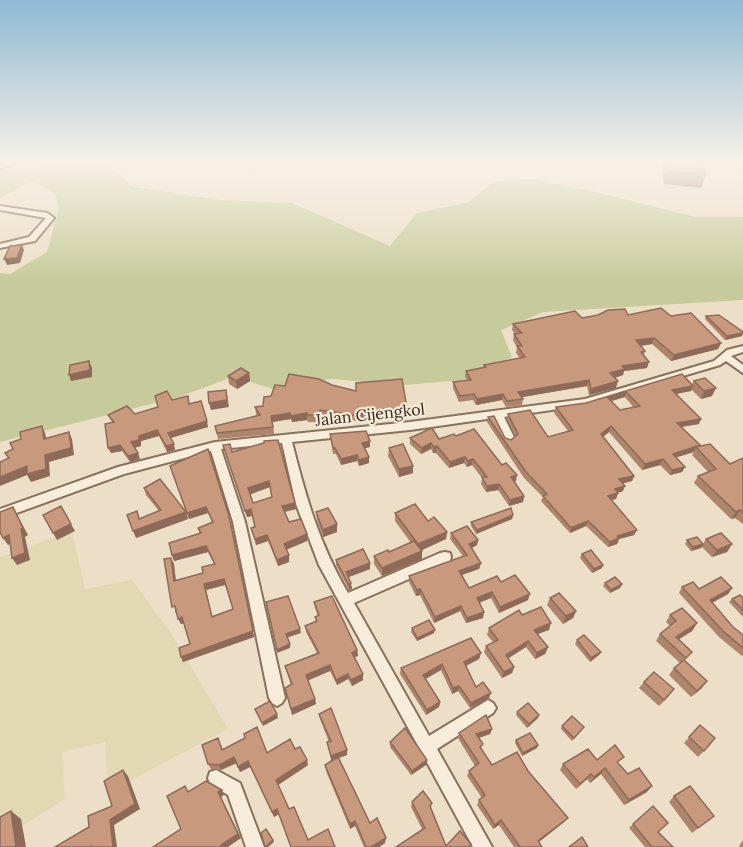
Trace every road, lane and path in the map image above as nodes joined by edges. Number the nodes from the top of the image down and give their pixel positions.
1 (0, 208) edge
2 (0, 246) edge
3 (743, 349) edge
4 (726, 351) junction
5 (743, 370) edge
6 (497, 414) junction
7 (286, 438) junction
8 (510, 439) edge
9 (215, 446) junction
10 (0, 514) edge
11 (445, 557) dead end
12 (344, 602) junction
13 (277, 698) dead end
14 (488, 708) dead end
15 (425, 748) junction
16 (216, 778) dead end
17 (255, 847) edge
18 (483, 847) edge

1 - 2 street
3 - 4 street, Jalan Cijengkol
4 - 5 street
4 - 6 street, Jalan Cijengkol
6 - 7 street, Jalan Cijengkol
6 - 8 street
7 - 9 street, Jalan Cijengkol
7 - 12 street
9 - 10 street, Jalan Cijengkol
9 - 13 street
11 - 12 street
12 - 15 street
14 - 15 street
15 - 18 street
16 - 17 street

